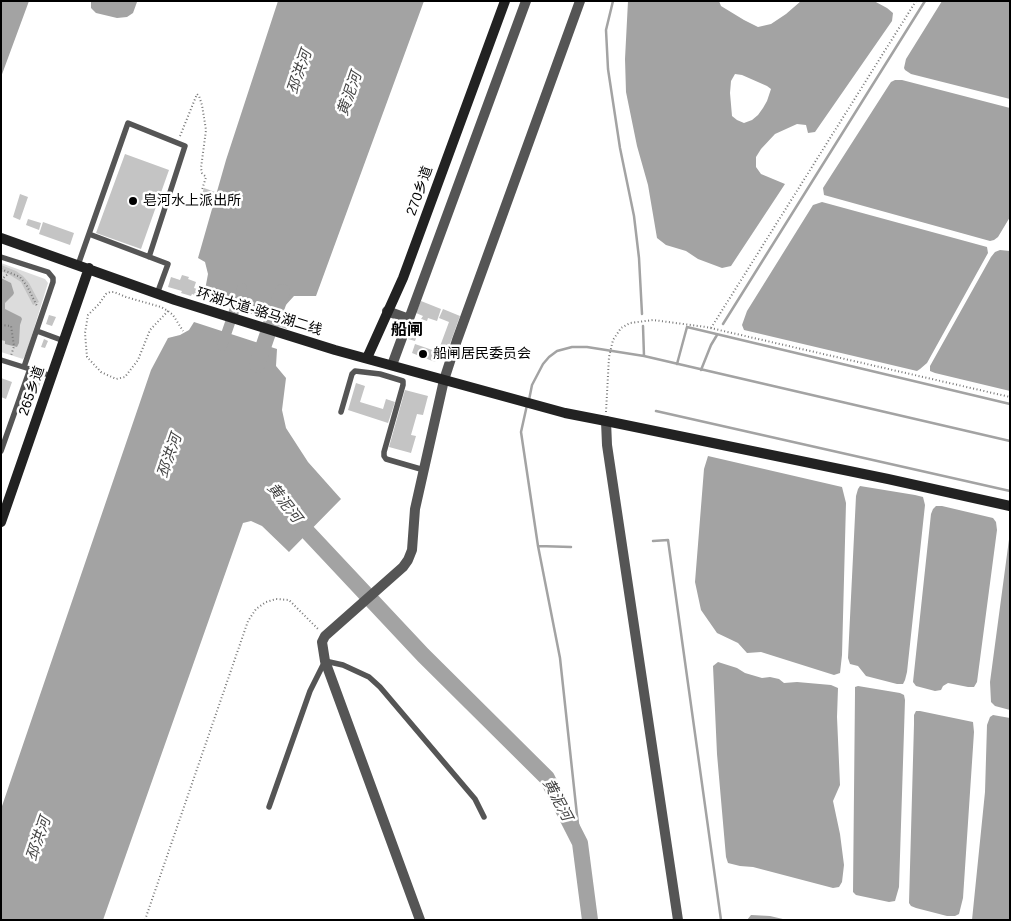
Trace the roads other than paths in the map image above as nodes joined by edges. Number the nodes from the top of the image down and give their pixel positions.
1 (505, 1) edge
2 (526, 1) edge
3 (580, 1) edge
4 (89, 234) junction
5 (1, 238) edge
6 (1, 257) edge
7 (149, 257) junction
8 (78, 265) junction
9 (89, 268) junction
10 (157, 294) junction
11 (387, 311) junction
12 (409, 319) junction
13 (37, 331) junction
14 (64, 341) junction
15 (366, 358) junction
16 (1, 360) edge
17 (392, 365) junction
18 (27, 368) junction
19 (52, 376) junction
20 (444, 380) junction
21 (341, 412) dead end
22 (606, 421) junction
23 (1, 451) edge
24 (424, 470) junction
25 (1010, 506) edge
26 (1, 522) edge
27 (325, 661) junction
28 (269, 807) dead end
29 (484, 817) dead end
30 (420, 920) edge
31 (678, 920) edge

1 - 11 street, 270乡道
2 - 12 street
3 - 20 street
4 - 7 lane
4 - 7 lane
4 - 8 lane
5 - 8 street
6 - 13 lane
7 - 10 lane
8 - 9 street
9 - 10 street
9 - 14 street, 265乡道
10 - 15 street, 环湖大道-骆马湖二线
11 - 12 street
11 - 15 street, 270乡道
12 - 17 street
13 - 14 lane
13 - 18 lane
14 - 19 street, 265乡道
15 - 17 street
16 - 18 lane
17 - 20 street
18 - 19 lane
18 - 23 lane
19 - 26 street, 265乡道
20 - 22 street
20 - 24 street
21 - 24 lane
22 - 25 street
22 - 31 street
24 - 27 street
27 - 28 lane
27 - 29 lane
27 - 30 street

